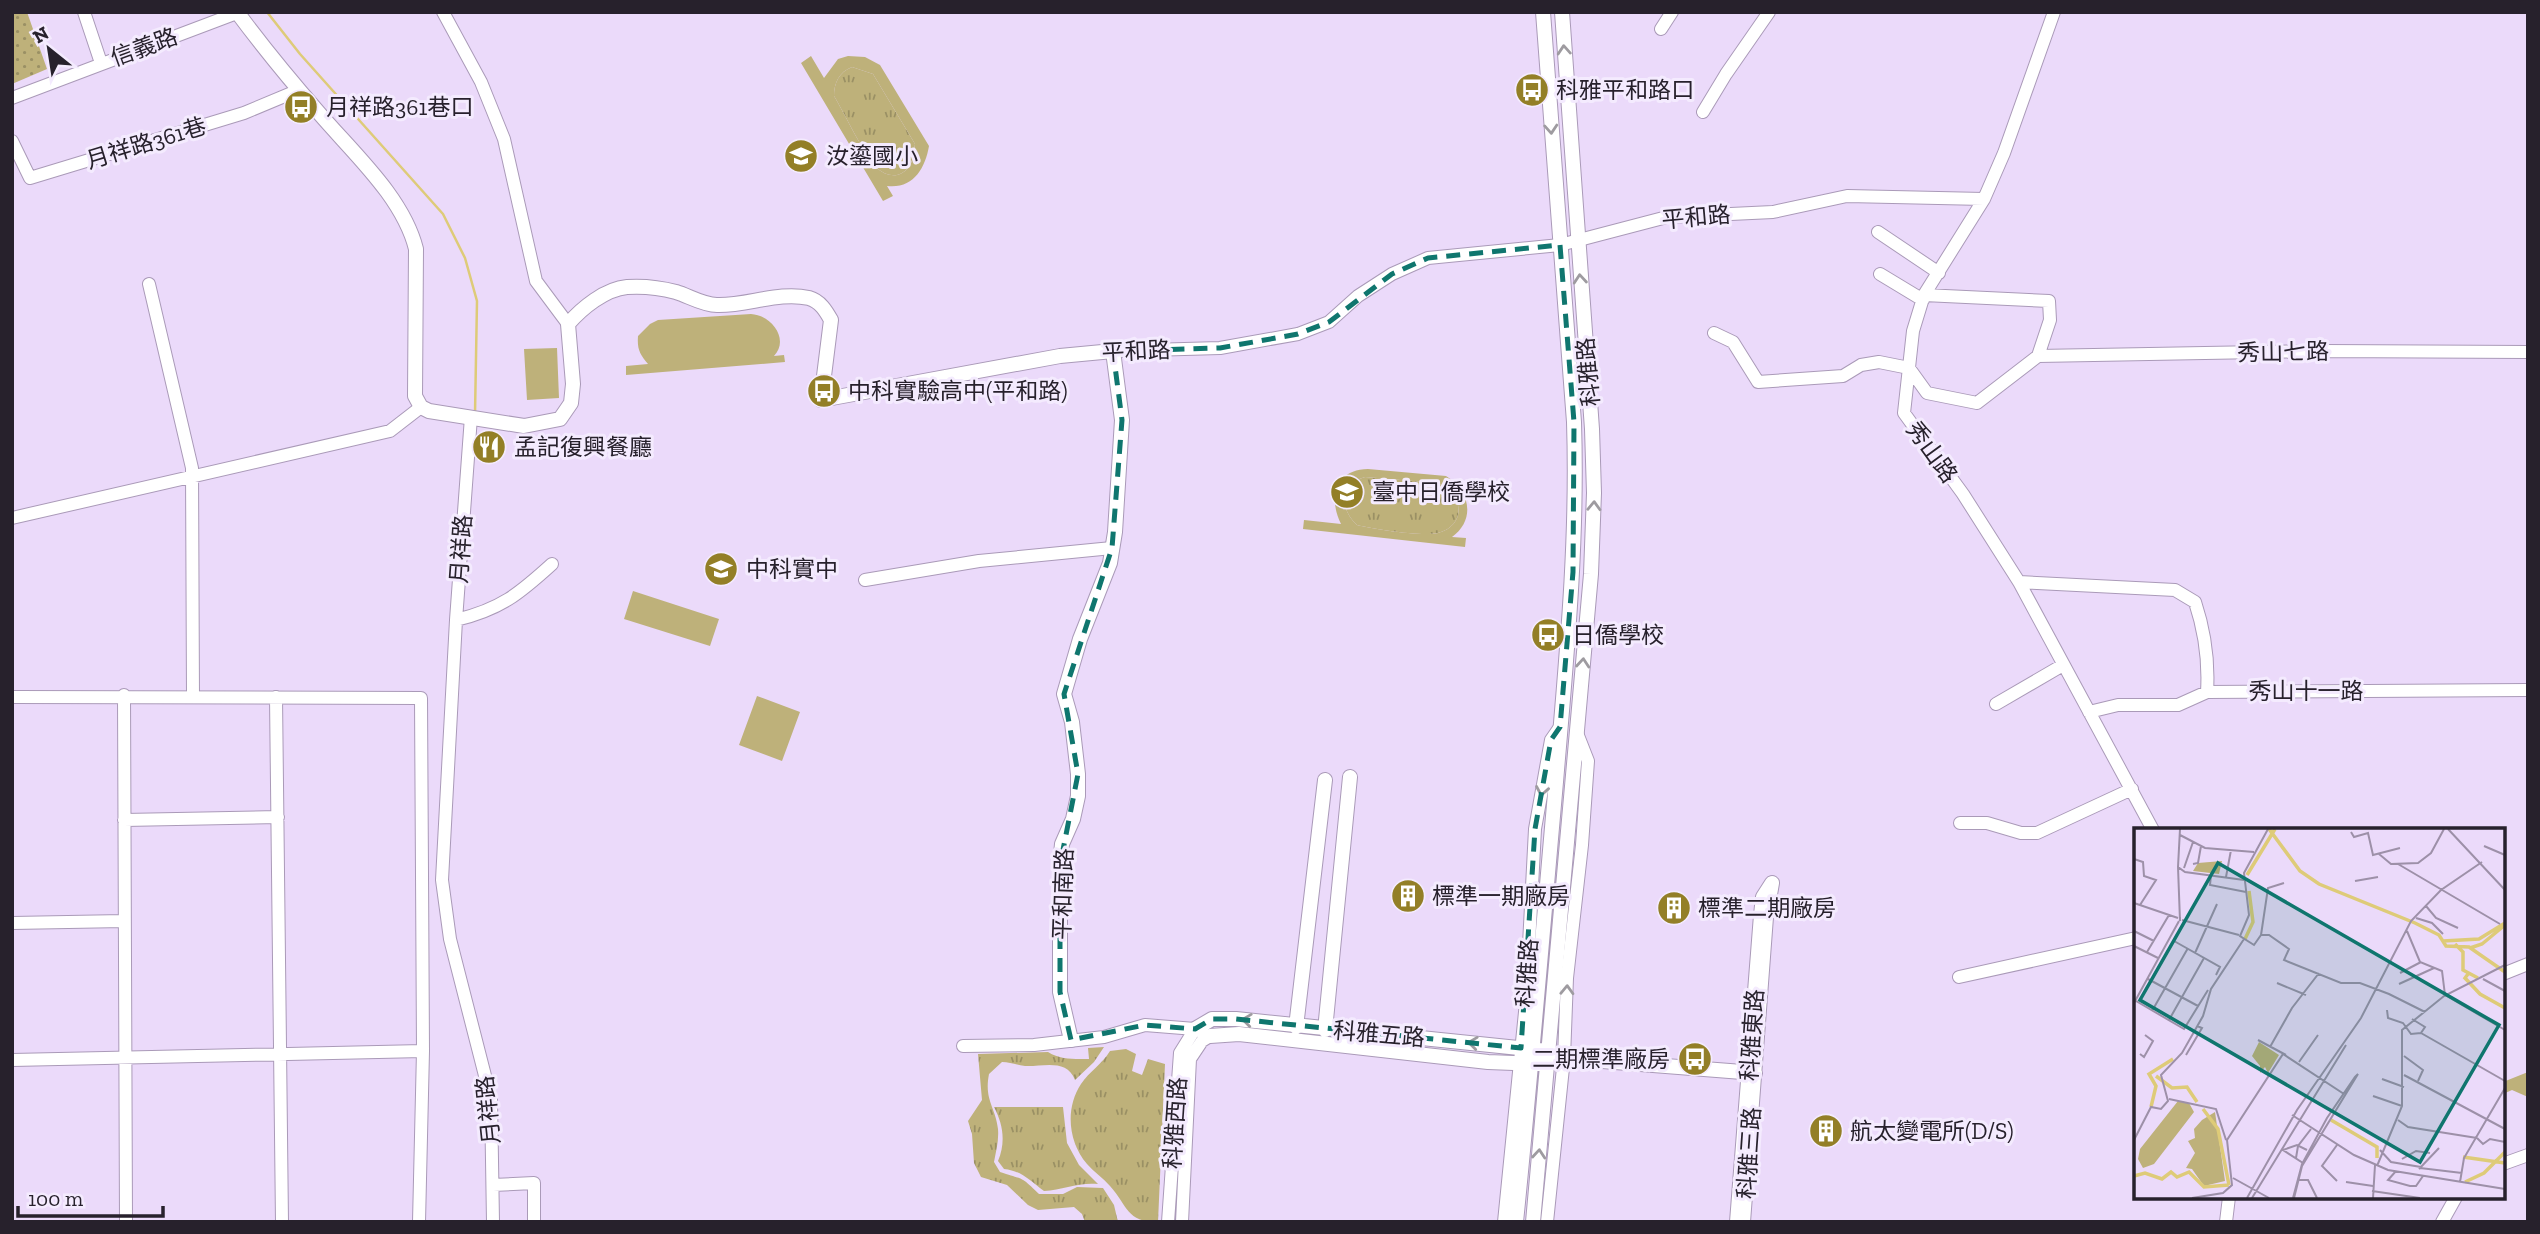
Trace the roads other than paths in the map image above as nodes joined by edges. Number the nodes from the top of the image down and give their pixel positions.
1 (84, 12) edge
2 (237, 12) edge
3 (443, 12) edge
4 (1543, 12) edge
5 (1562, 12) edge
6 (1672, 12) edge
7 (1769, 12) edge
8 (2054, 12) edge
9 (1661, 29) dead end
10 (100, 63) junction
11 (299, 90) junction
12 (12, 98) edge
13 (1703, 113) dead end
14 (12, 141) edge
15 (1984, 200) junction
16 (1878, 232) dead end
17 (1577, 240) junction
18 (1560, 246) junction
19 (1938, 273) junction
20 (1880, 274) dead end
21 (149, 284) dead end
22 (1923, 297) junction
23 (569, 324) junction
24 (1714, 333) dead end
25 (1113, 351) junction
26 (2528, 352) edge
27 (2038, 356) junction
28 (1909, 368) junction
29 (421, 407) junction
30 (474, 417) junction
31 (192, 476) junction
32 (12, 518) edge
33 (1112, 548) junction
34 (552, 564) dead end
35 (865, 580) dead end
36 (2019, 582) junction
37 (459, 619) junction
38 (2063, 665) junction
39 (2528, 690) edge
40 (2207, 692) junction
41 (124, 695) junction
42 (12, 697) edge
43 (193, 697) junction
44 (276, 697) junction
45 (1996, 704) dead end
46 (2088, 712) junction
47 (1576, 731) junction
48 (1350, 777) dead end
49 (1325, 780) dead end
50 (2132, 789) junction
51 (278, 817) junction
52 (124, 820) junction
53 (1960, 822) dead end
54 (2152, 828) edge
55 (1766, 916) joint
56 (124, 921) junction
57 (12, 922) edge
58 (2134, 938) edge
59 (2528, 964) edge
60 (2505, 973) edge
61 (1959, 977) dead end
62 (1296, 1027) junction
63 (1195, 1028) junction
64 (1325, 1030) junction
65 (1210, 1036) junction
66 (1071, 1040) junction
67 (963, 1046) dead end
68 (423, 1051) junction
69 (281, 1055) junction
70 (1533, 1057) junction
71 (1564, 1058) junction
72 (124, 1059) junction
73 (12, 1060) edge
74 (1752, 1073) junction
75 (2528, 1155) edge
76 (2505, 1163) edge
77 (493, 1185) junction
78 (2229, 1199) edge
79 (2455, 1199) edge
80 (126, 1222) edge
81 (282, 1222) edge
82 (419, 1222) edge
83 (494, 1222) edge
84 (534, 1222) edge
85 (1168, 1222) edge
86 (1182, 1222) edge
87 (1504, 1222) edge
88 (1516, 1222) edge
89 (1533, 1222) edge
90 (1547, 1222) edge
91 (1737, 1222) edge
92 (1743, 1222) edge
93 (2226, 1222) edge
94 (2442, 1222) edge

1 - 10 street
2 - 10 street, 信義路
2 - 11 street
3 - 23 street
4 -> 18 street, 科雅路
17 -> 5 street, 科雅路
6 - 9 street
7 - 13 street
8 - 15 street, 秀山路
10 - 12 street, 信義路
11 - 14 street, 月祥路361巷
11 - 29 street
15 - 17 street, 平和路
15 - 19 street, 秀山路
16 - 19 street
17 - 18 street, 平和路
47 -> 17 street, 科雅路
18 - 25 street, 平和路
18 -> 70 street, 科雅路
19 - 22 street, 秀山路
20 - 22 street
21 - 31 street
22 - 27 street
22 - 28 street, 秀山路
23 - 25 street, 平和路
23 - 30 street
24 - 28 street
25 - 33 street, 平和南路
26 - 27 street, 秀山七路
27 - 28 street
28 - 36 street, 秀山路
29 - 30 street
29 - 31 street
30 - 37 street, 月祥路
31 - 32 street
31 - 43 street
33 - 35 street
33 - 66 street, 平和南路
34 - 37 street
36 - 38 street, 秀山路
36 - 40 street
37 - 77 street, 月祥路
38 - 45 street
38 - 46 street, 秀山路
39 - 40 street, 秀山十一路
40 - 46 street, 秀山十一路
41 - 42 street
41 - 43 street
41 - 52 street
43 - 44 street
44 - 51 street
44 - 68 street
46 - 50 street, 秀山路
47 - 70 street, 科雅路
71 -> 47 street, 科雅路
48 - 64 street
49 - 62 street
50 - 53 street
50 - 54 street, 秀山路
51 - 52 street
51 - 69 street
52 - 56 street
55 - 74 street, 科雅三路
55 - 74 street, 科雅東路
56 - 57 street
56 - 72 street
58 - 61 street
59 - 60 street
62 -> 63 street, 科雅五路
62 - 64 street, 科雅五路
63 - 65 street
63 - 66 street
63 - 85 street, 科雅西路
70 -> 64 street, 科雅五路
65 - 70 street, 科雅五路
65 - 86 street, 科雅西路
66 - 67 street
68 - 69 street
68 - 82 street
69 - 72 street
69 - 81 street
70 - 71 street, 科雅五路
70 - 87 street, 科雅路
70 - 88 street, 科雅路
89 -> 70 street, 科雅路
71 - 74 street, 科雅五路
71 - 90 street, 科雅路
72 - 73 street
72 - 80 street
74 - 91 street, 科雅東路
74 - 92 street, 科雅三路
75 - 76 street
77 - 83 street, 月祥路
77 - 84 street
78 - 93 street
79 - 94 street

